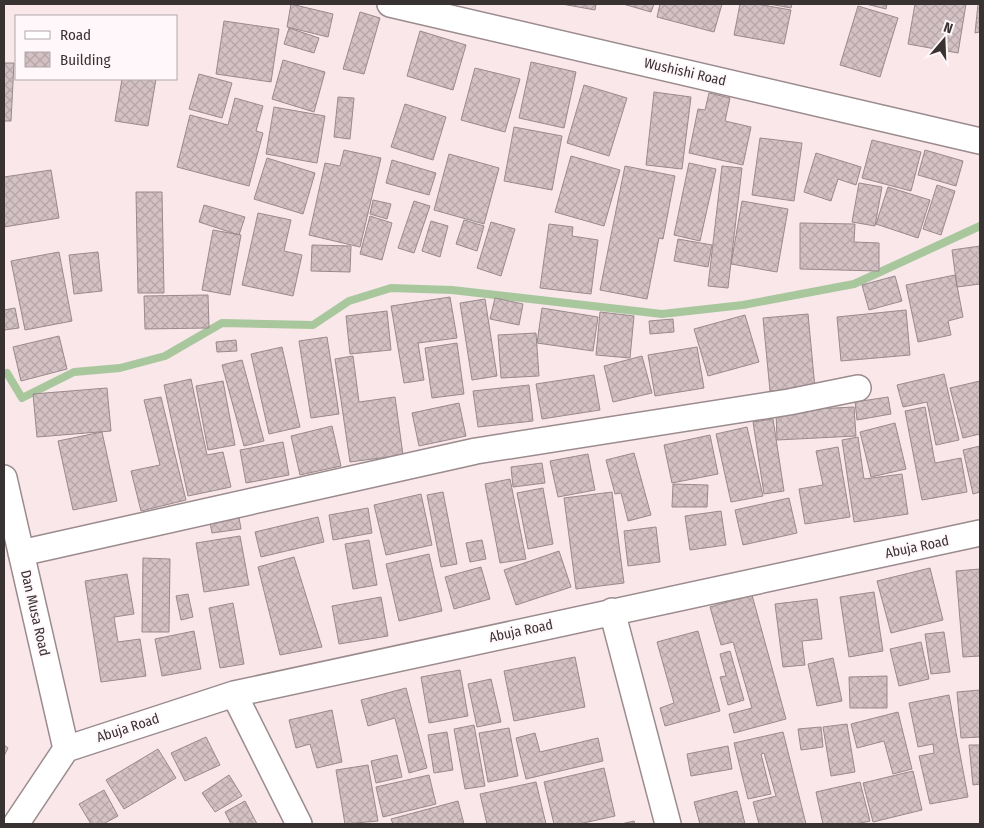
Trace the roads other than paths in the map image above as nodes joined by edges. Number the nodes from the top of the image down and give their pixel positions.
1 (390, 4) edge
2 (980, 141) edge
3 (858, 388) dead end
4 (4, 478) edge
5 (980, 534) edge
6 (21, 553) junction
7 (612, 611) junction
8 (234, 694) junction
9 (66, 749) junction
10 (16, 824) edge
11 (299, 824) edge
12 (668, 824) edge

1 - 2 street, Wushishi Road
3 - 6 street
4 - 6 street, Dan Musa Road
5 - 7 street, Abuja Road
6 - 9 street, Dan Musa Road
7 - 8 street, Abuja Road
7 - 12 street
8 - 9 street, Abuja Road
8 - 11 street
9 - 10 street

